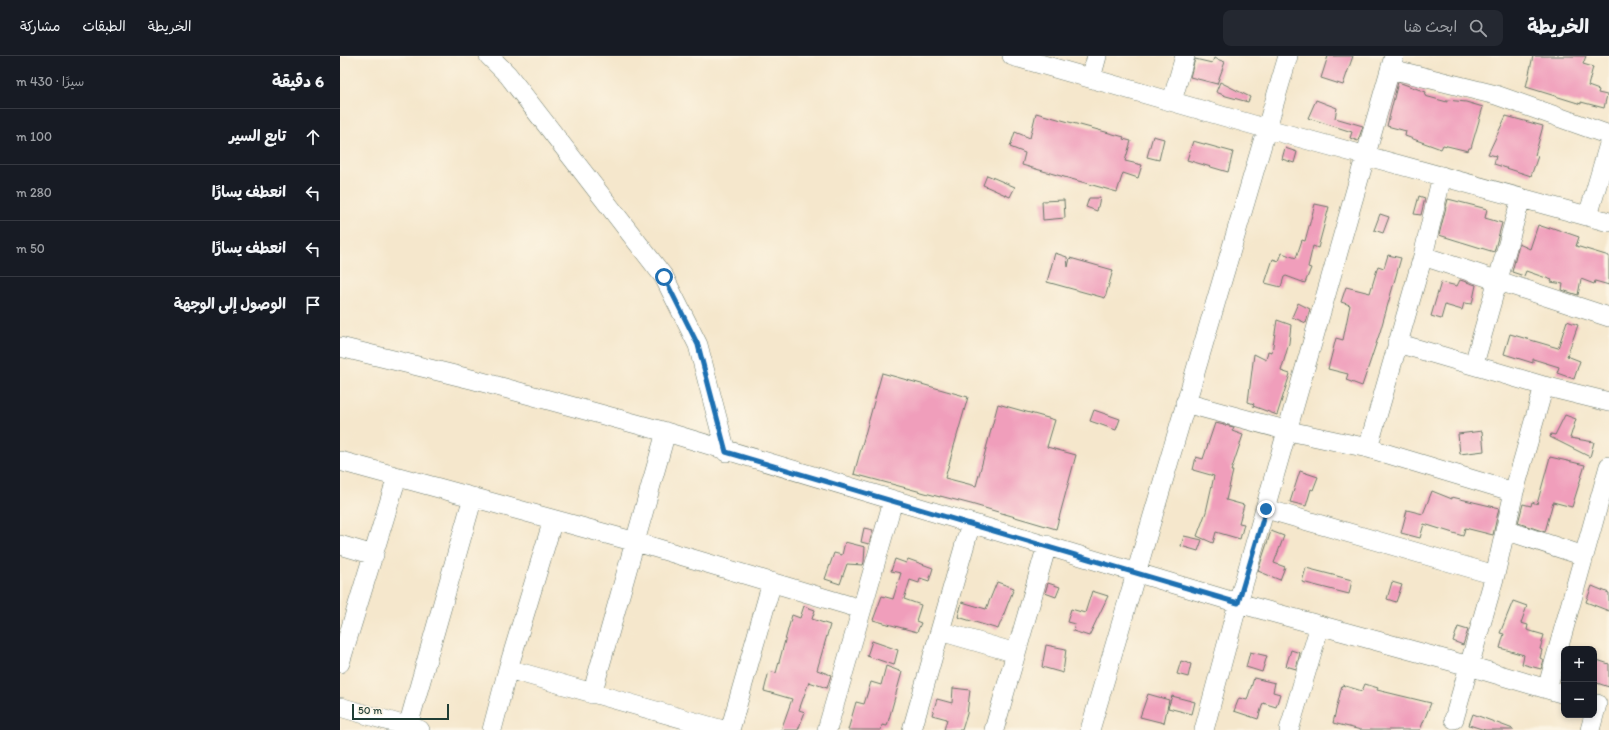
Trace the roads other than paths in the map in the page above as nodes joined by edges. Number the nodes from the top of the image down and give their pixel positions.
1 (489, 56) edge
2 (1012, 56) edge
3 (1097, 56) edge
4 (1185, 56) edge
5 (1288, 56) edge
6 (1392, 62) edge
7 (1091, 78) junction
8 (1172, 101) junction
9 (1268, 129) junction
10 (1609, 135) edge
11 (1609, 144) edge
12 (1366, 156) junction
13 (1442, 176) junction
14 (1521, 198) junction
15 (1588, 216) junction
16 (1609, 222) edge
17 (1423, 256) junction
18 (1498, 280) junction
19 (1609, 317) edge
20 (1397, 343) junction
21 (340, 347) edge
22 (1474, 364) junction
23 (1544, 386) junction
24 (1609, 402) edge
25 (1185, 403) junction
26 (1289, 431) junction
27 (666, 432) junction
28 (1368, 448) junction
29 (726, 452) junction
30 (340, 460) edge
31 (1609, 466) edge
32 (397, 477) junction
33 (1514, 492) junction
34 (473, 497) junction
35 (893, 501) junction
36 (1266, 509) junction
37 (553, 520) junction
38 (971, 523) junction
39 (1506, 530) junction
40 (636, 542) junction
41 (340, 545) edge
42 (1047, 545) junction
43 (374, 555) junction
44 (1584, 556) junction
45 (1136, 572) junction
46 (1495, 575) junction
47 (772, 582) junction
48 (1238, 603) junction
49 (861, 609) junction
50 (1320, 625) junction
51 (940, 631) junction
52 (1016, 653) junction
53 (340, 663) edge
54 (1469, 666) junction
55 (508, 669) junction
56 (1556, 692) edge
57 (592, 694) junction
58 (1600, 704) edge
59 (340, 707) edge
60 (1454, 719) dead end
61 (371, 723) edge
62 (414, 728) edge
63 (1293, 729) edge
64 (492, 730) edge
65 (723, 730) edge
66 (730, 730) edge
67 (827, 730) edge
68 (912, 730) edge
69 (994, 730) edge
70 (1090, 730) edge
71 (1204, 730) edge
72 (1590, 730) edge

1 - 29 street
2 - 7 street
3 - 7 street
4 - 8 street
5 - 9 street
6 - 10 street
6 - 12 street
7 - 8 street
8 - 9 street
9 - 12 street
9 - 25 street
11 - 15 street
12 - 13 street
12 - 26 street
13 - 14 street
13 - 17 street
14 - 15 street
14 - 18 street
15 - 16 street
17 - 18 street
17 - 20 street
18 - 19 street
18 - 22 street
20 - 22 street
20 - 28 street
21 - 27 street
22 - 23 street
23 - 24 street
23 - 33 street
25 - 26 street
25 - 45 street
26 - 28 street
26 - 36 street
27 - 29 street
27 - 40 street
28 - 33 street
29 - 35 street
30 - 32 street
31 - 44 street
32 - 34 street
32 - 43 street
33 - 39 street
34 - 37 street
34 - 62 street
35 - 38 street
35 - 49 street
36 - 46 street
36 - 48 street
37 - 40 street
37 - 55 street
38 - 42 street
38 - 51 street
39 - 44 street
39 - 46 street
40 - 47 street
40 - 57 street
41 - 43 street
42 - 45 street
42 - 52 street
43 - 53 street
44 - 56 street
45 - 48 street
45 - 70 street
46 - 54 street
47 - 49 street
47 - 66 street
48 - 50 street
48 - 71 street
49 - 67 street
50 - 54 street
50 - 63 street
51 - 52 street
51 - 68 street
52 - 69 street
54 - 56 street
54 - 60 street
55 - 57 street
55 - 64 street
57 - 65 street
58 - 72 street
59 - 61 street
61 - 62 street

